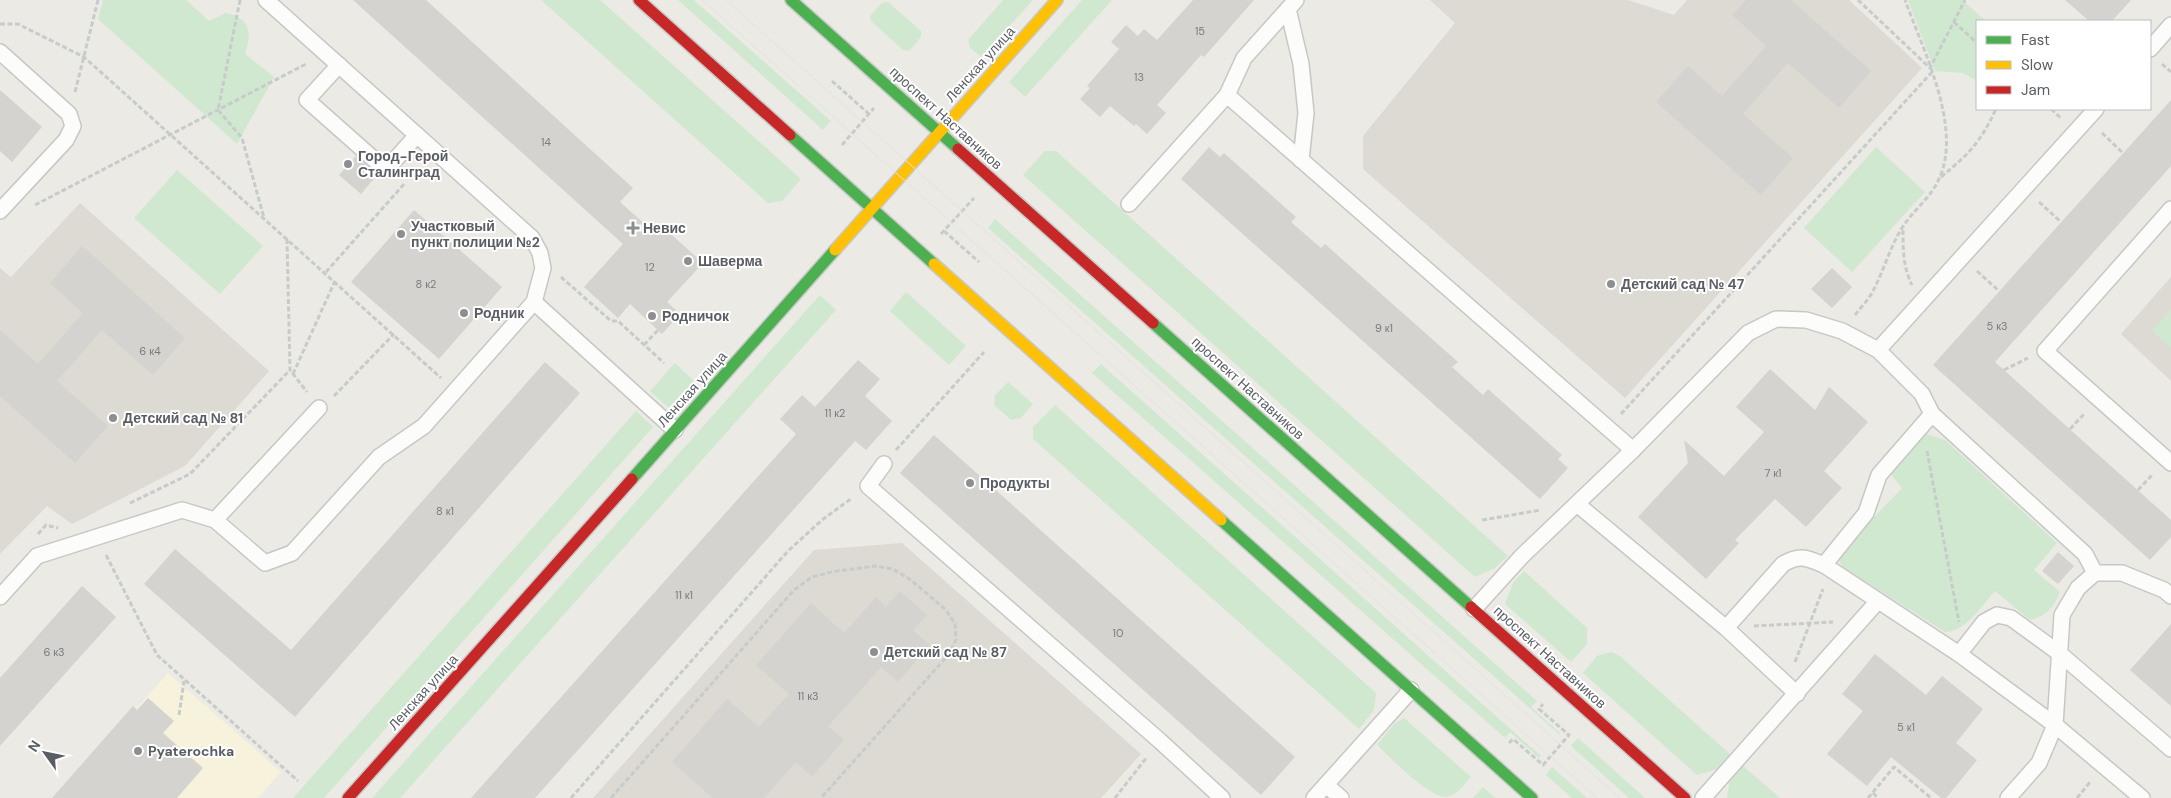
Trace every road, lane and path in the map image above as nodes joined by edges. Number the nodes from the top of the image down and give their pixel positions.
1 (98, 0) edge
2 (240, 0) edge
3 (266, 0) edge
4 (639, 0) edge
5 (791, 0) edge
6 (1057, 0) edge
7 (1858, 0) edge
8 (1905, 0) edge
9 (1965, 0) edge
10 (1292, 4) edge
11 (1954, 22) junction
12 (0, 24) edge
13 (2171, 25) edge
14 (1976, 42) edge
15 (2151, 48) edge
16 (0, 52) edge
17 (326, 53) junction
18 (84, 57) junction
19 (339, 65) junction
20 (1931, 70) junction
21 (832, 81) dead end
22 (1226, 95) junction
23 (875, 106) dead end
24 (218, 110) junction
25 (1996, 110) edge
26 (69, 114) junction
27 (868, 114) junction
28 (2091, 114) edge
29 (940, 132) junction
30 (417, 135) junction
31 (172, 136) junction
32 (838, 149) dead end
33 (2123, 153) dead end
34 (1301, 160) junction
35 (1939, 178) junction
36 (408, 179) dead end
37 (2024, 188) junction
38 (976, 196) dead end
39 (1129, 204) dead end
40 (33, 206) dead end
41 (872, 208) junction
42 (2171, 209) edge
43 (0, 211) edge
44 (265, 219) junction
45 (2061, 222) dead end
46 (1903, 227) junction
47 (944, 231) junction
48 (287, 238) junction
49 (938, 238) dead end
50 (1962, 258) junction
51 (980, 262) dead end
52 (543, 268) junction
53 (326, 272) junction
54 (336, 281) junction
55 (1999, 291) dead end
56 (534, 302) junction
57 (1920, 303) junction
58 (659, 329) dead end
59 (1842, 331) junction
60 (394, 334) junction
61 (644, 345) junction
62 (1878, 350) junction
63 (984, 352) dead end
64 (664, 363) dead end
65 (290, 370) junction
66 (293, 374) junction
67 (455, 391) junction
68 (319, 408) junction
69 (1932, 414) junction
70 (1922, 426) junction
71 (1609, 428) junction
72 (675, 430) junction
73 (1633, 450) junction
74 (2171, 463) edge
75 (884, 464) joint
76 (868, 486) junction
77 (1577, 504) junction
78 (122, 507) dead end
79 (215, 520) junction
80 (1482, 520) dead end
81 (63, 529) dead end
82 (96, 536) junction
83 (33, 538) dead end
84 (1824, 566) junction
85 (2095, 574) junction
86 (2169, 589) edge
87 (0, 597) edge
88 (1878, 601) junction
89 (1474, 609) junction
90 (1862, 621) junction
91 (1810, 623) junction
92 (1726, 628) junction
93 (1964, 648) junction
94 (2059, 653) junction
95 (184, 680) junction
96 (1792, 688) junction
97 (1411, 690) junction
98 (1544, 703) dead end
99 (179, 715) dead end
100 (2055, 725) junction
101 (1160, 741) junction
102 (1507, 745) dead end
103 (2171, 750) edge
104 (298, 781) dead end
105 (1326, 785) junction
106 (1873, 793) junction
107 (348, 798) edge
108 (571, 798) edge
109 (611, 798) edge
110 (821, 798) edge
111 (1115, 798) edge
112 (1222, 798) edge
113 (1314, 798) edge
114 (1341, 798) edge
115 (1532, 798) edge
116 (1685, 798) edge
117 (1703, 798) edge
118 (1868, 798) edge
119 (1878, 798) edge
120 (1931, 798) edge
121 (2008, 798) edge
122 (2142, 798) edge

1 - 18 path
2 - 24 path
3 - 17 lane
4 - 41 main road
5 - 29 main road, проспект Наставников
6 - 29 main road, Ленская улица
7 - 20 path
8 - 20 path
9 - 11 path
10 - 22 lane
10 - 34 lane
11 - 14 path
11 - 20 path
12 - 18 path
13 - 15 lane
16 - 26 lane
17 - 19 lane
17 - 24 path
18 - 26 path
18 - 31 path
19 - 30 lane
19 - 30 lane
20 - 35 path
20 - 71 path
21 - 27 path
22 - 34 lane
22 - 39 lane
23 - 27 path
24 - 31 path
24 - 44 path
25 - 35 path
26 - 43 lane
27 - 32 path
28 - 33 path
28 - 37 lane
29 - 41 main road, Ленская улица
29 - 89 main road, проспект Наставников
30 - 52 lane
31 - 40 path
31 - 44 path
34 - 71 lane
35 - 46 path
36 - 53 path
37 - 45 path
37 - 50 lane
38 - 47 path
41 - 72 main road, Ленская улица
41 - 97 main road
42 - 74 lane
44 - 48 path
46 - 57 path
46 - 59 path
47 - 49 path
47 - 51 path
48 - 53 path
48 - 65 path
50 - 55 path
50 - 57 lane
52 - 56 lane
52 - 61 path
53 - 54 path
54 - 60 path
54 - 66 path
56 - 67 lane
56 - 72 lane
57 - 62 lane
58 - 61 path
59 - 62 lane
59 - 73 lane
60 - 67 path
60 - 68 path
61 - 64 path
62 - 69 lane
63 - 75 path
65 - 66 path
65 - 78 path
66 - 68 path
67 - 79 lane
68 - 79 lane
69 - 70 lane
69 - 85 lane
70 - 84 lane
70 - 93 path
71 - 73 lane
72 - 107 main road, Ленская улица
73 - 77 lane
75 - 76 lane
76 - 101 lane
76 - 108 path
77 - 80 path
77 - 89 lane
77 - 92 lane
79 - 82 lane
81 - 83 path
82 - 87 lane
82 - 95 path
84 - 88 lane
84 - 91 path
84 - 92 lane
85 - 86 lane
85 - 94 lane
88 - 90 lane
88 - 93 lane
89 - 116 main road, проспект Наставников
90 - 91 path
90 - 96 lane
91 - 92 path
91 - 96 path
92 - 96 lane
93 - 94 lane
93 - 100 lane
94 - 100 lane
94 - 103 lane
95 - 99 path
95 - 104 path
96 - 117 lane
97 - 105 lane
97 - 115 main road
98 - 102 path
100 - 121 lane
100 - 122 lane
101 - 111 path
101 - 112 lane
105 - 113 lane
105 - 114 lane
106 - 118 path
106 - 119 path
106 - 120 path
109 - 110 path

